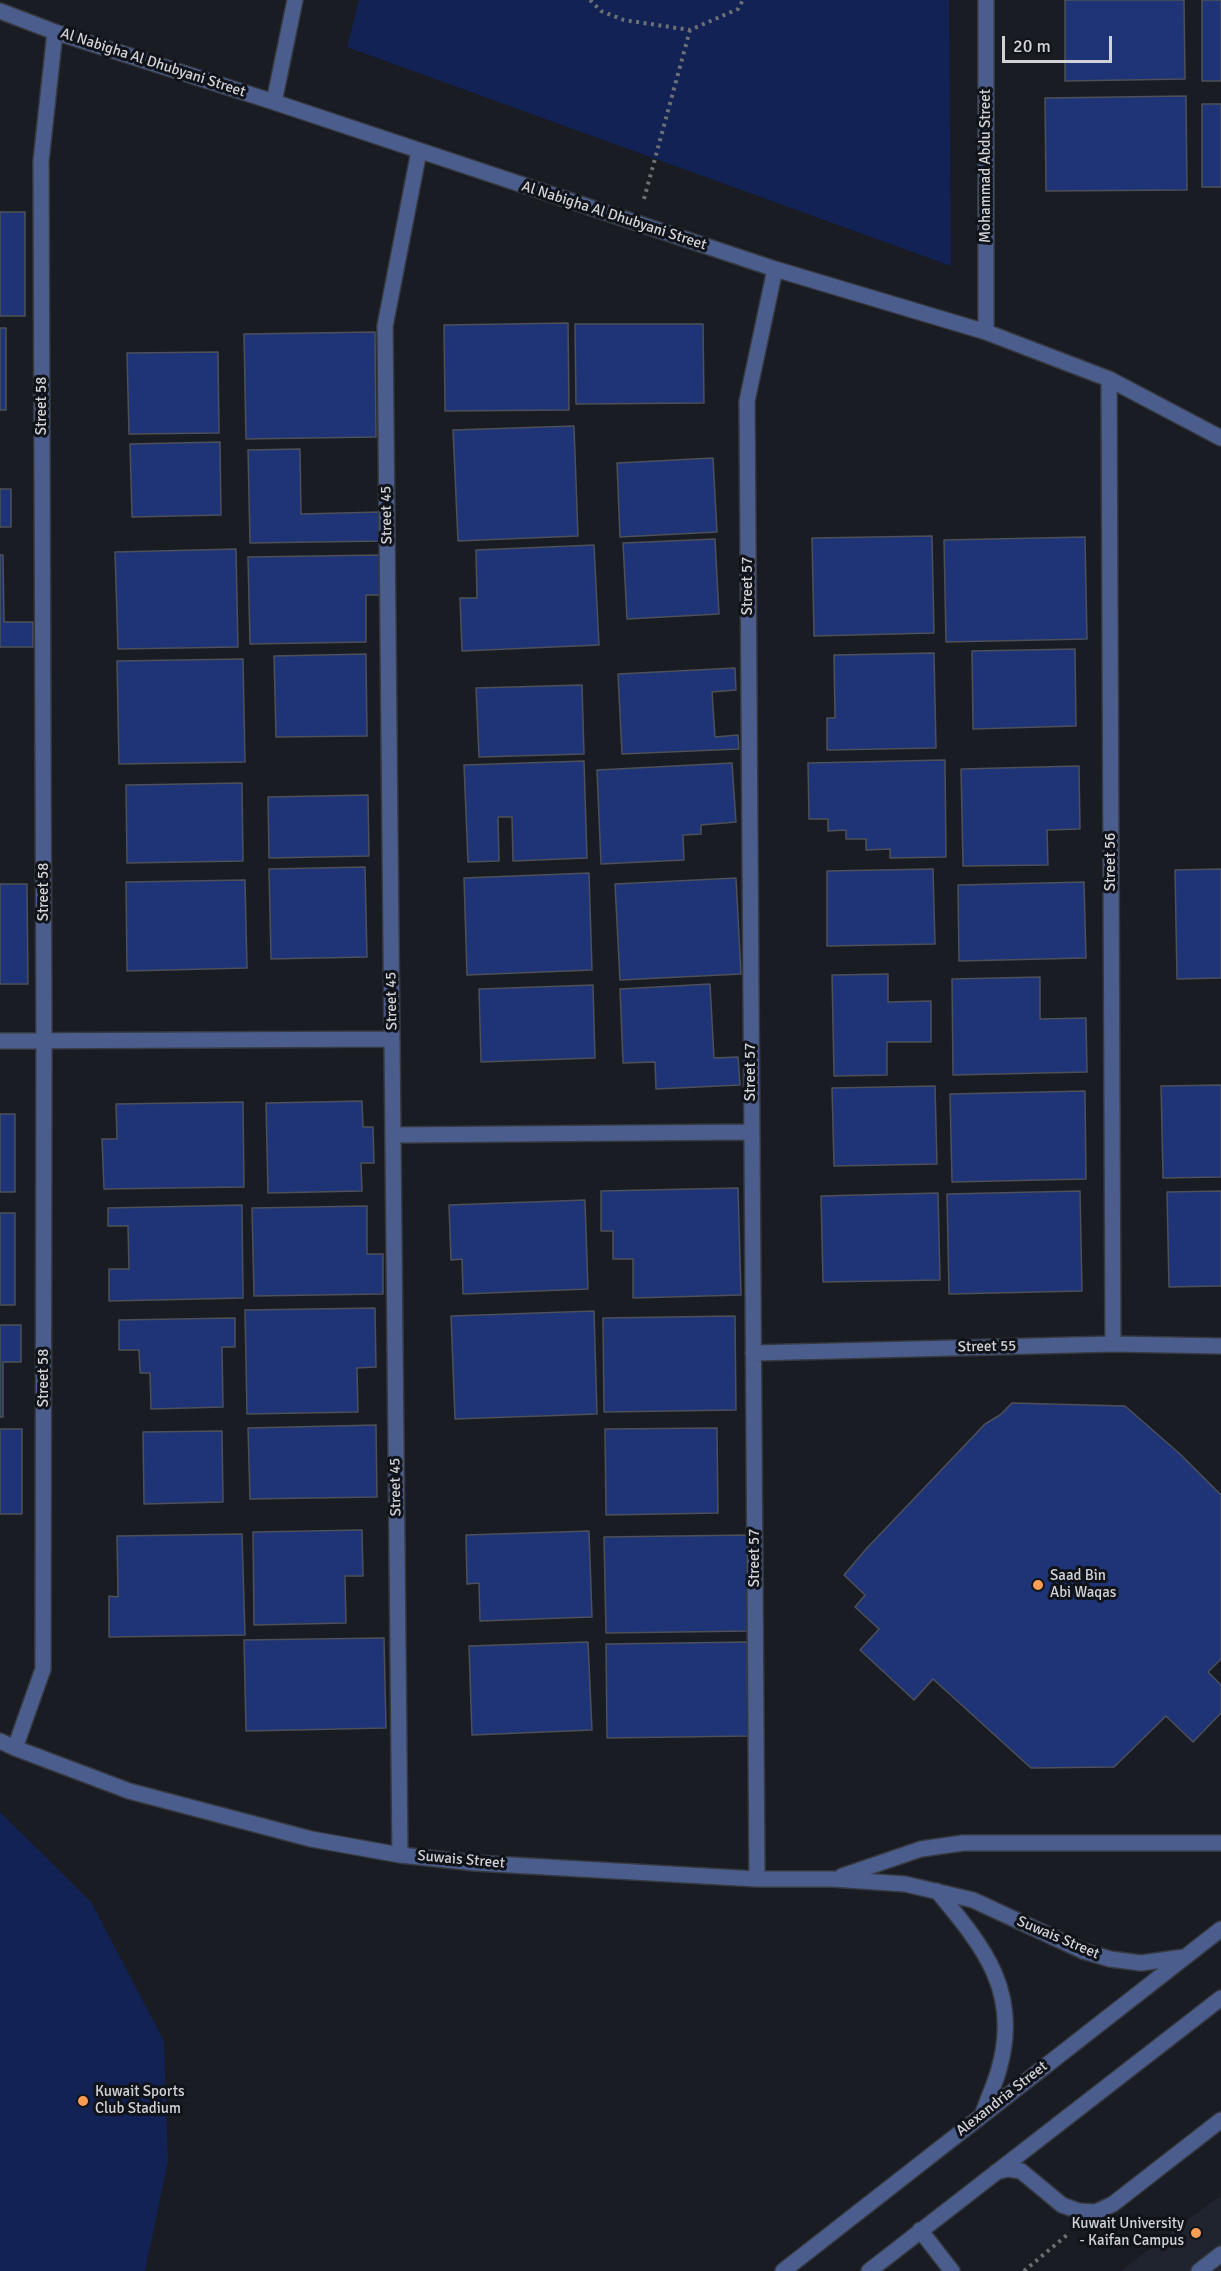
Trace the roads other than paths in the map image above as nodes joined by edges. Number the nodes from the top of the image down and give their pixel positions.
1 (295, 0) edge
2 (986, 0) edge
3 (0, 12) edge
4 (55, 32) junction
5 (274, 102) junction
6 (419, 151) junction
7 (775, 269) junction
8 (986, 332) junction
9 (1108, 379) junction
10 (1221, 438) edge
11 (392, 1039) junction
12 (0, 1041) edge
13 (45, 1042) junction
14 (751, 1132) junction
15 (393, 1135) junction
16 (1113, 1344) junction
17 (1221, 1346) edge
18 (753, 1353) junction
19 (0, 1741) edge
20 (15, 1748) junction
21 (1221, 1843) edge
22 (400, 1855) junction
23 (757, 1879) junction
24 (832, 1879) junction
25 (938, 1891) junction
26 (1221, 1929) edge
27 (1184, 1957) junction
28 (1221, 1998) edge
29 (982, 2114) junction
30 (1221, 2121) edge
31 (996, 2172) junction
32 (920, 2230) junction
33 (1221, 2254) edge
34 (783, 2271) edge
35 (869, 2271) edge
36 (952, 2271) edge
37 (1198, 2271) edge

1 - 5 street
2 - 8 street, Mohammad Abdu Street
3 - 4 street, Al Nabigha Al Dhubyani Street
4 - 5 street, Al Nabigha Al Dhubyani Street
4 - 13 street, Street 58
5 - 6 street, Al Nabigha Al Dhubyani Street
6 - 7 street, Al Nabigha Al Dhubyani Street
6 - 11 street, Street 45
7 - 8 street, Al Nabigha Al Dhubyani Street
7 - 14 street, Street 57
8 - 9 street, Al Nabigha Al Dhubyani Street
9 - 10 street, Al Nabigha Al Dhubyani Street
9 - 16 street, Street 56
11 - 13 street
11 - 15 street, Street 45
12 - 13 street
13 - 20 street, Street 58
14 - 15 street
14 - 18 street, Street 57
15 - 22 street, Street 45
16 - 17 street, Street 55
16 - 18 street, Street 55
18 - 23 street, Street 57
19 - 20 street, Suwais Street
20 - 22 street, Suwais Street
21 - 24 street
22 - 23 street, Suwais Street
23 - 24 street, Suwais Street
24 - 25 street, Suwais Street
25 - 27 street, Suwais Street
25 - 29 street
26 - 27 street, Alexandria Street
27 - 29 street, Alexandria Street
28 - 31 street
29 - 34 street, Alexandria Street
30 - 31 street
31 - 32 street
32 - 35 street
32 - 36 street
33 - 37 street

